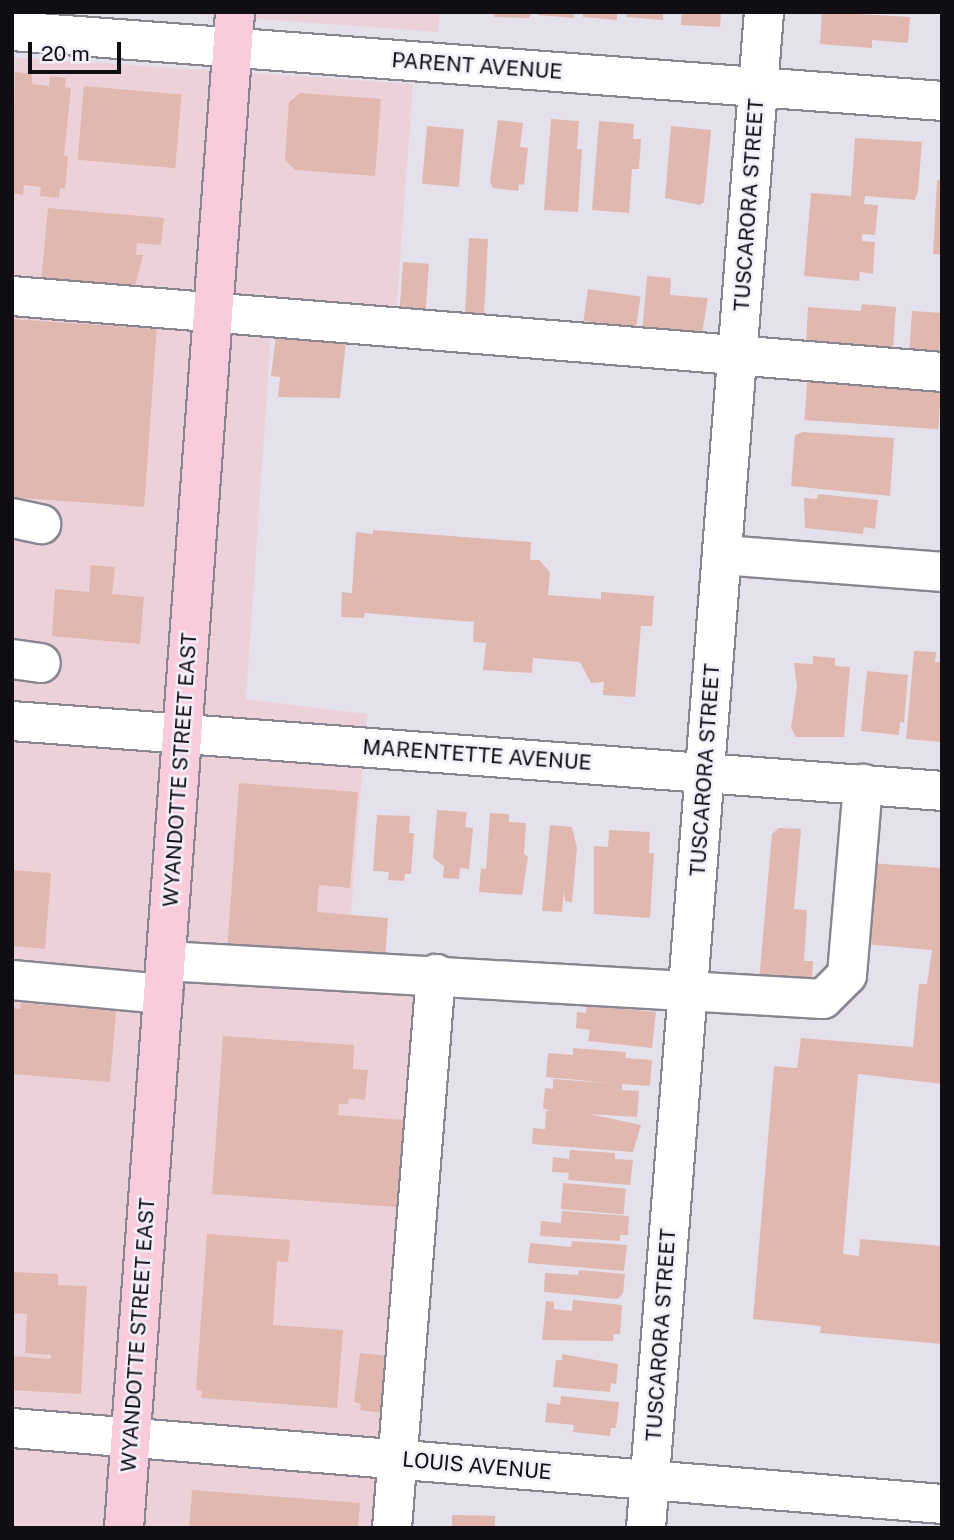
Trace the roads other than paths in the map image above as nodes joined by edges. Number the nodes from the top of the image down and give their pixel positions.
1 (764, 12) edge
2 (234, 30) edge
3 (12, 31) edge
4 (758, 87) junction
5 (942, 101) edge
6 (12, 296) edge
7 (213, 312) junction
8 (737, 355) junction
9 (942, 372) edge
10 (722, 555) junction
11 (942, 572) edge
12 (12, 721) edge
13 (182, 734) junction
14 (705, 772) junction
15 (863, 784) junction
16 (942, 791) edge
17 (436, 974) junction
18 (165, 977) junction
19 (12, 980) edge
20 (688, 992) junction
21 (12, 1428) edge
22 (131, 1438) junction
23 (397, 1460) junction
24 (650, 1480) junction
25 (942, 1504) edge
26 (124, 1528) edge
27 (392, 1528) edge
28 (646, 1528) edge

1 - 4 street, TUSCARORA STREET
2 - 3 street, PARENT AVENUE
2 - 4 street, PARENT AVENUE
2 - 7 main road, WYANDOTTE STREET EAST
4 - 5 street, PARENT AVENUE
4 - 8 street, TUSCARORA STREET
6 - 7 street
7 - 8 street
7 - 13 main road, WYANDOTTE STREET EAST
8 - 9 street
8 - 10 street, TUSCARORA STREET
10 - 11 street
10 - 14 street, TUSCARORA STREET
12 - 13 street, MARENTETTE AVENUE
13 - 14 street, MARENTETTE AVENUE
13 - 18 main road, WYANDOTTE STREET EAST
14 - 15 street, MARENTETTE AVENUE
14 - 20 street, TUSCARORA STREET
15 - 16 street, MARENTETTE AVENUE
15 - 20 street
17 - 18 street
17 - 20 street
17 - 23 street
18 - 19 street
18 - 22 main road, WYANDOTTE STREET EAST
20 - 24 street, TUSCARORA STREET
21 - 22 street, LOUIS AVENUE
22 - 23 street, LOUIS AVENUE
22 - 26 main road, WYANDOTTE STREET EAST
23 - 24 street, LOUIS AVENUE
23 - 27 street
24 - 25 street, LOUIS AVENUE
24 - 28 street, TUSCARORA STREET

